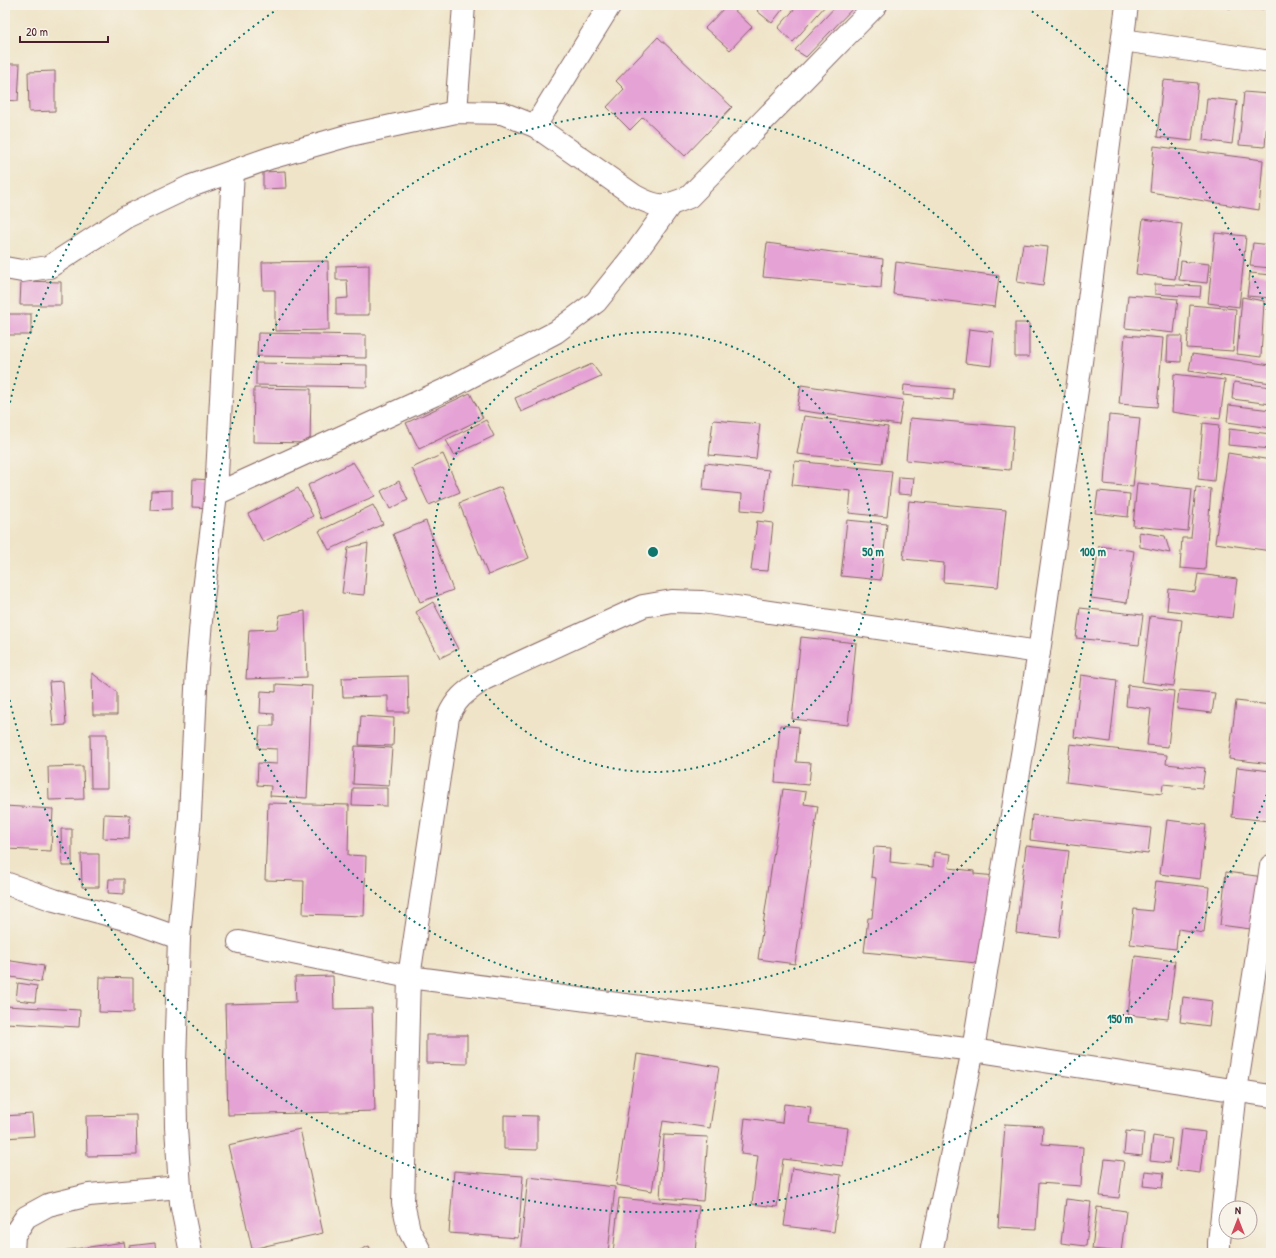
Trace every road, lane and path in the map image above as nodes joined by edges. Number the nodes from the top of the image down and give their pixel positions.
1 (464, 5) edge
2 (610, 5) edge
3 (876, 5) edge
4 (1127, 5) edge
5 (1123, 40) junction
6 (1271, 62) edge
7 (456, 112) junction
8 (535, 126) junction
9 (233, 171) junction
10 (670, 205) junction
11 (5, 268) edge
12 (216, 494) junction
13 (1039, 652) junction
14 (1271, 866) edge
15 (5, 883) edge
16 (179, 938) junction
17 (239, 942) dead end
18 (409, 977) junction
19 (974, 1050) junction
20 (1236, 1091) junction
21 (1271, 1096) edge
22 (180, 1187) junction
23 (13, 1253) edge
24 (191, 1253) edge
25 (421, 1253) edge
26 (931, 1253) edge
27 (1219, 1253) edge

1 - 7 street
2 - 8 street
3 - 10 street
4 - 5 street
5 - 6 street
5 - 13 street
7 - 8 street
7 - 9 street
8 - 10 street
9 - 11 street
9 - 12 street
10 - 12 street
12 - 16 street
13 - 18 street
13 - 19 street
14 - 20 street
15 - 16 street
16 - 22 street
17 - 18 street
18 - 19 street
18 - 25 street
19 - 20 street
19 - 26 street
20 - 21 street
20 - 27 street
22 - 23 street
22 - 24 street

